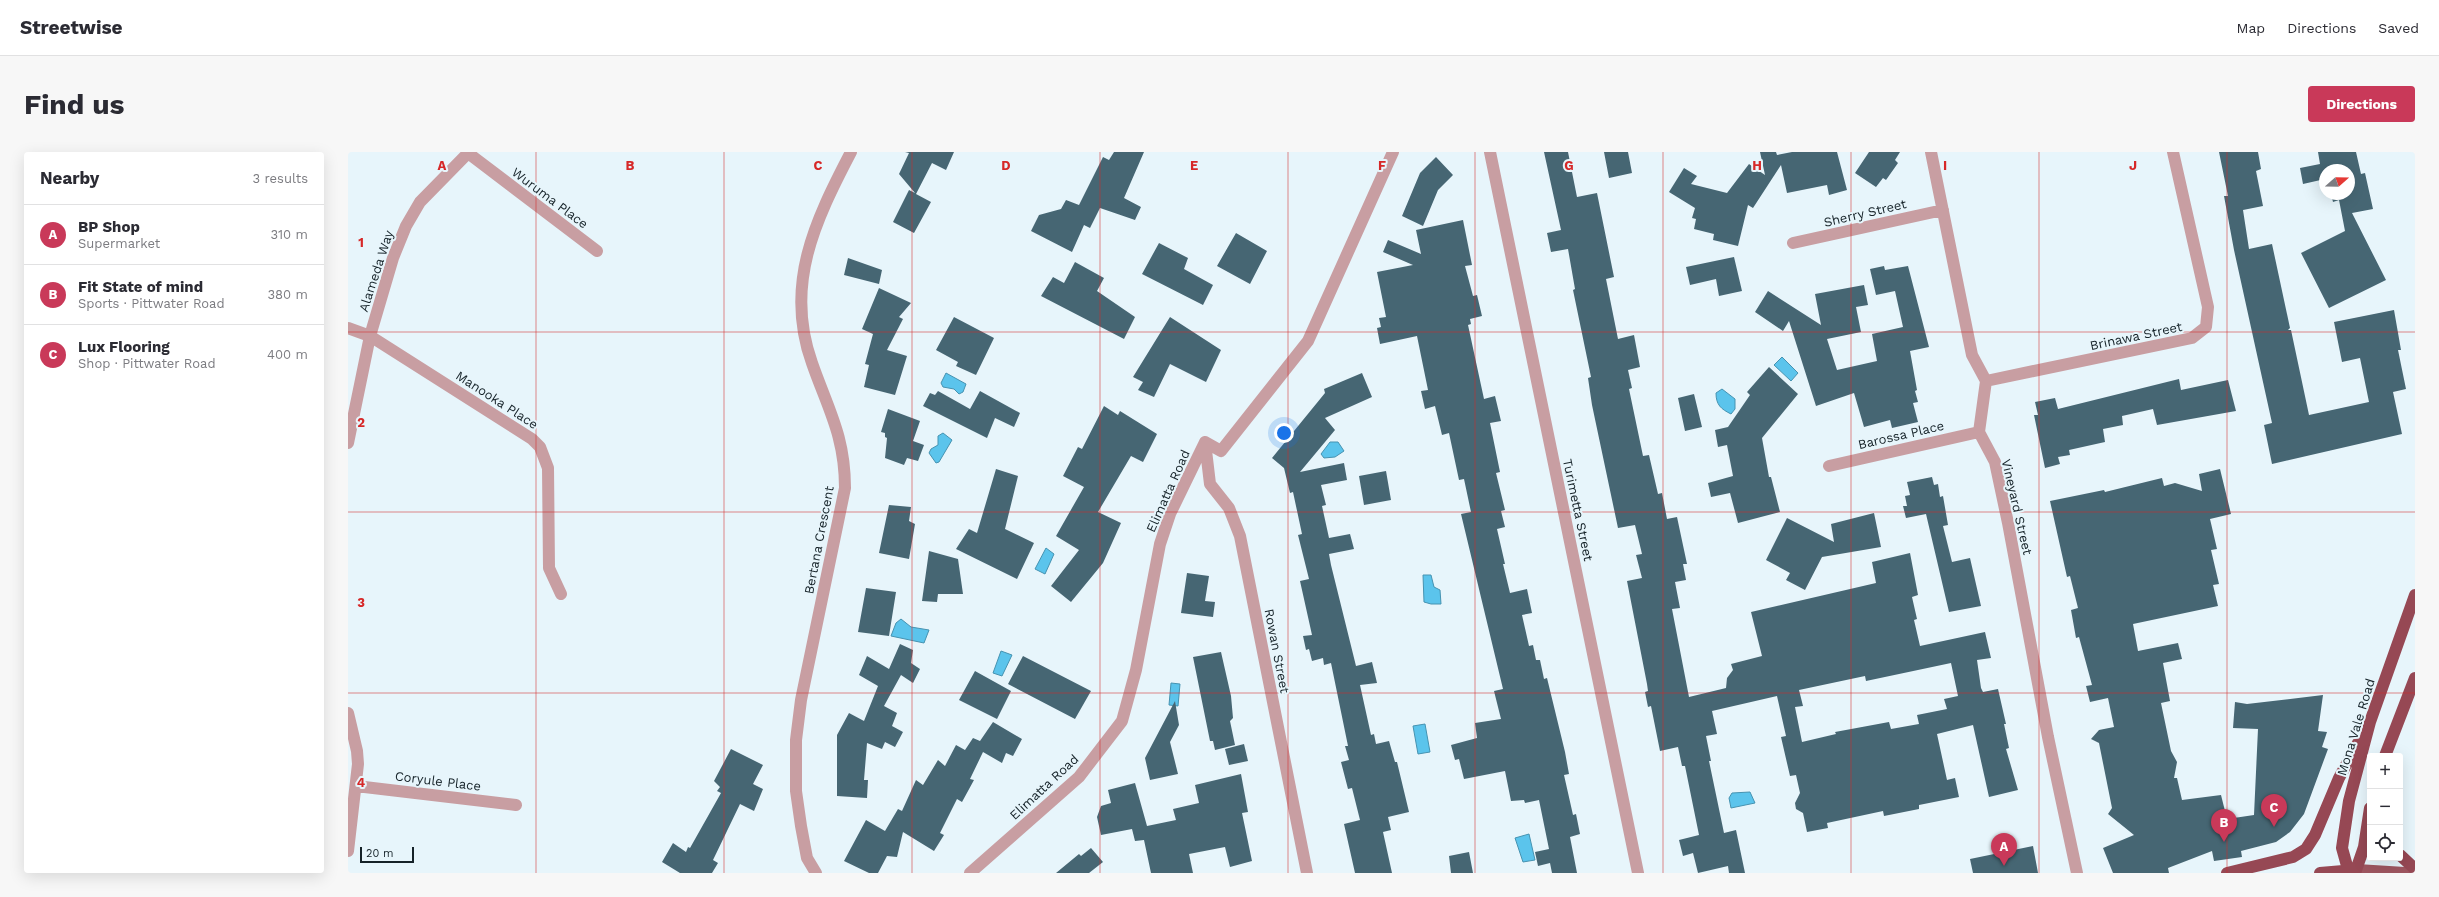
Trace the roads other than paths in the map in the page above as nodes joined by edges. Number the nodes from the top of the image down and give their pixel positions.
1 (468, 152) edge
2 (851, 152) edge
3 (1393, 152) edge
4 (1490, 152) edge
5 (1931, 152) edge
6 (2173, 152) edge
7 (1943, 210) junction
8 (1793, 243) dead end
9 (597, 251) dead end
10 (348, 328) edge
11 (370, 336) junction
12 (1986, 381) junction
13 (1979, 432) junction
14 (1205, 442) junction
15 (348, 443) edge
16 (1829, 466) dead end
17 (561, 594) dead end
18 (2415, 595) edge
19 (2415, 678) edge
20 (348, 713) edge
21 (2370, 722) junction
22 (2392, 740) junction
23 (2386, 753) edge
24 (2391, 753) edge
25 (356, 786) junction
26 (516, 805) dead end
27 (2367, 825) edge
28 (348, 851) edge
29 (2403, 858) edge
30 (2415, 869) edge
31 (2352, 872) edge
32 (816, 873) edge
33 (970, 873) edge
34 (1307, 873) edge
35 (1638, 873) edge
36 (2077, 873) edge
37 (2227, 873) edge
38 (2320, 873) edge
39 (2405, 873) edge

1 - 9 street, Wuruma Place
1 - 11 street, Alameda Way
2 - 32 street, Bertana Crescent
3 - 14 street, Elimatta Road
4 - 35 street, Turimetta Street
5 - 7 street
6 - 12 street, Brinawa Street
7 - 8 street, Sherry Street
7 - 12 street
10 - 11 street, Manooka Place
11 - 15 street, Alameda Way
11 - 17 street, Manooka Place
12 - 13 street
13 - 16 street, Barossa Place
13 - 36 street, Vineyard Street
14 - 33 street, Elimatta Road
14 - 34 street, Rowan Street
18 - 21 highway, Mona Vale Road
19 - 22 highway
20 - 25 street
21 - 31 highway, Mona Vale Road
21 - 37 highway
22 - 23 highway
22 - 24 highway
25 - 26 street, Coryule Place
25 - 28 street
27 - 31 highway
29 - 30 highway
31 - 38 highway
31 - 39 main road

